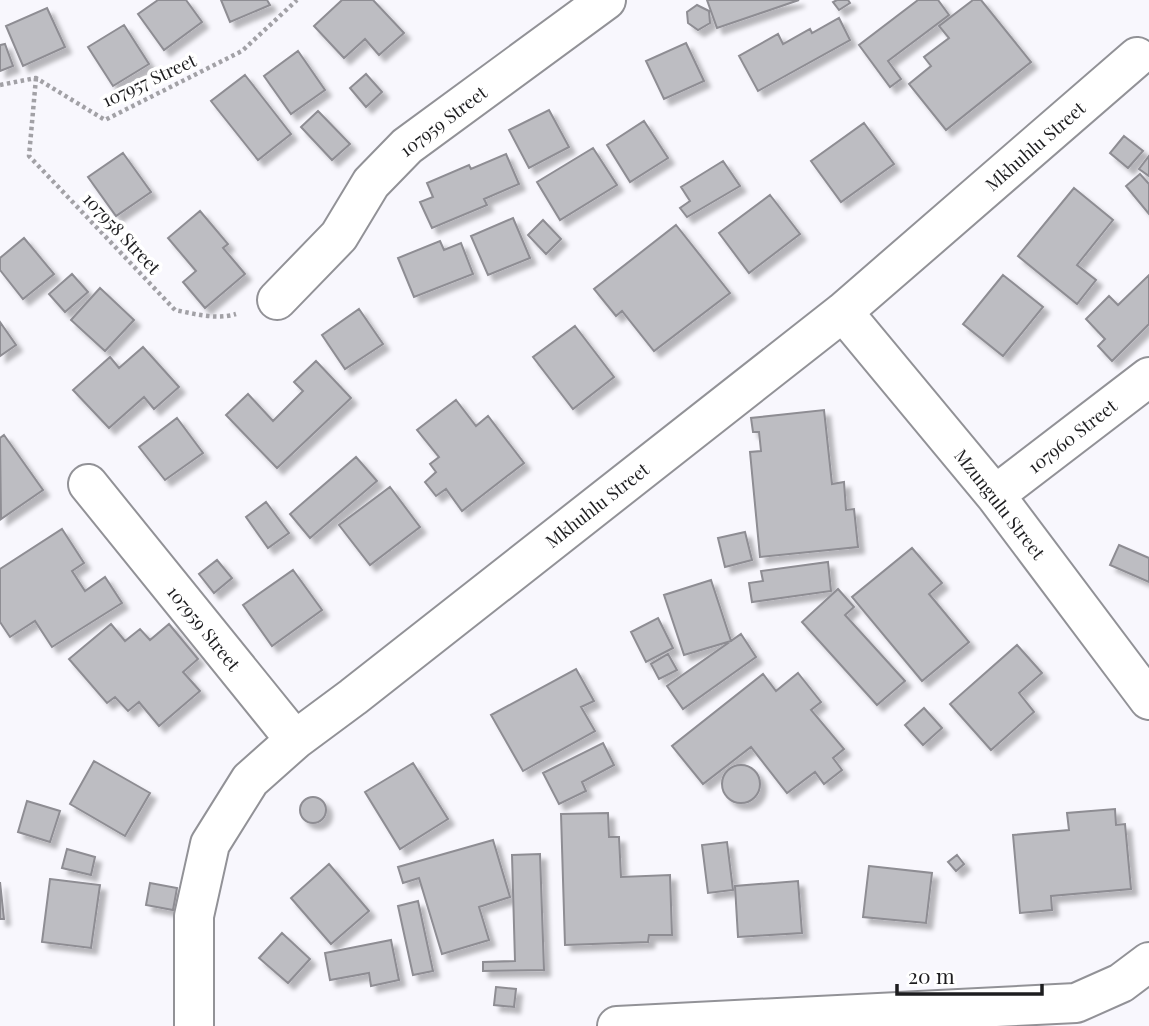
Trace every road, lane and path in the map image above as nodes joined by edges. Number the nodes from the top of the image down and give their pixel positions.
1 (297, 0) edge
2 (606, 0) edge
3 (1138, 57) dead end
4 (36, 78) junction
5 (0, 85) edge
6 (277, 300) joint
7 (843, 312) junction
8 (1149, 377) edge
9 (88, 484) dead end
10 (995, 495) junction
11 (1149, 700) edge
12 (295, 740) junction
13 (1149, 962) edge
14 (194, 1026) edge
15 (617, 1026) edge

1 - 4 path, 107957 Street
2 - 6 street, 107959 Street
3 - 7 street, Mkhuhlu Street
4 - 5 path
4 - 6 path, 107958 Street
7 - 10 street, Mzungulu Street
7 - 12 street, Mkhuhlu Street
8 - 10 street, 107960 Street
9 - 12 street, 107959 Street
10 - 11 street, Mzungulu Street
12 - 14 street, Mkhuhlu Street
13 - 15 street

